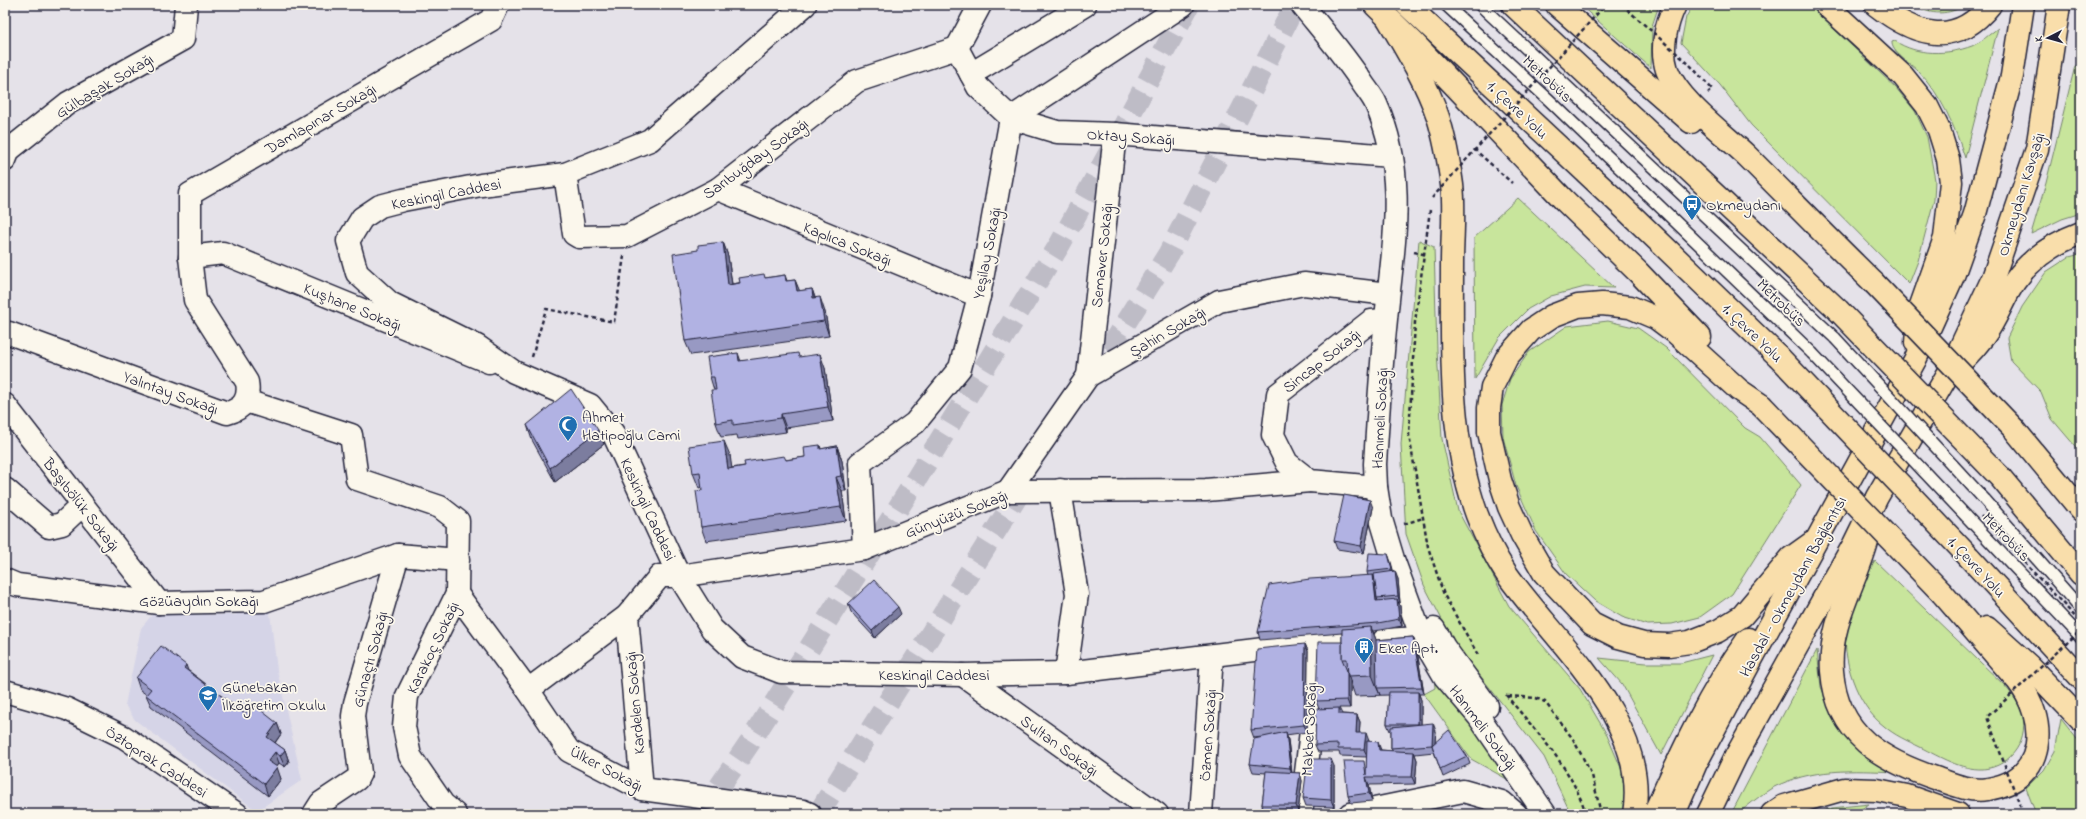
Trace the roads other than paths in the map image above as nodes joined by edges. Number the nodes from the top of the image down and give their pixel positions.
1 (186, 5) edge
2 (498, 5) edge
3 (805, 5) edge
4 (980, 5) edge
5 (1085, 5) edge
6 (1183, 5) edge
7 (1302, 5) edge
8 (1320, 5) edge
9 (1407, 5) edge
10 (1446, 5) edge
11 (1480, 5) edge
12 (1513, 5) edge
13 (1557, 5) edge
14 (1675, 5) edge
15 (1826, 5) edge
16 (1876, 5) edge
17 (1990, 5) edge
18 (2023, 5) edge
19 (2059, 5) edge
20 (1381, 11) edge
21 (957, 48) junction
22 (971, 74) junction
23 (1011, 118) junction
24 (1115, 134) junction
25 (1397, 155) junction
26 (5, 160) edge
27 (565, 174) junction
28 (718, 189) junction
29 (1809, 220) junction
30 (2081, 233) edge
31 (190, 257) junction
32 (1388, 294) junction
33 (979, 296) junction
34 (1393, 321) junction
35 (6, 330) edge
36 (1915, 360) junction
37 (520, 374) junction
38 (1948, 374) junction
39 (1088, 376) junction
40 (246, 401) junction
41 (5, 405) edge
42 (1761, 405) junction
43 (2014, 429) junction
44 (1310, 481) junction
45 (1383, 487) junction
46 (5, 489) edge
47 (1060, 490) junction
48 (2081, 490) edge
49 (1008, 491) junction
50 (1877, 497) junction
51 (82, 505) junction
52 (2081, 510) edge
53 (1817, 540) junction
54 (864, 549) junction
55 (398, 555) junction
56 (458, 560) junction
57 (2081, 574) edge
58 (679, 576) junction
59 (5, 580) edge
60 (1942, 593) junction
61 (457, 594) junction
62 (1783, 602) junction
63 (159, 603) junction
64 (2081, 609) edge
65 (627, 616) junction
66 (2081, 637) edge
67 (1430, 638) junction
68 (1312, 643) junction
69 (1212, 656) junction
70 (1066, 673) junction
71 (964, 676) junction
72 (2081, 678) edge
73 (5, 690) edge
74 (528, 690) junction
75 (2081, 720) edge
76 (642, 789) junction
77 (237, 814) edge
78 (314, 814) edge
79 (454, 814) edge
80 (810, 814) edge
81 (1158, 814) edge
82 (1201, 814) edge
83 (1302, 814) edge
84 (1350, 814) edge
85 (1516, 814) edge
86 (1545, 814) edge
87 (1554, 814) edge
88 (1634, 814) edge
89 (1654, 814) edge
90 (1674, 814) edge
91 (1708, 814) edge
92 (1772, 814) edge
93 (1958, 814) edge

1 - 26 street, Gülbaşak Sokağı
2 - 31 street, Damlapınar Sokağı
3 - 27 street, Keskingil Caddesi
4 - 21 street
5 - 22 street
6 - 23 street
7 - 25 street, Hanımeli Sokağı
8 - 25 street, Hanımeli Sokağı
9 - 72 highway, 1. Çevre Yolu, bridge
10 - 66 lane, Metrobüs, bridge
11 - 64 lane, Metrobüs, bridge
12 - 57 highway, bridge
13 - 29 highway
14 - 29 highway
15 - 36 highway
16 - 17 highway
18 - 36 highway
19 - 38 highway, Okmeydanı Kavşağı
20 - 42 highway
20 - 88 highway
21 - 22 street, Oktay Sokağı
21 - 28 street, Sarıbuğday Sokağı
22 - 23 street, Oktay Sokağı
23 - 24 street, Oktay Sokağı
23 - 33 street, Yeşilay Sokağı
24 - 25 street, Oktay Sokağı
24 - 39 street, Semaver Sokağı
25 - 32 street, Hanımeli Sokağı
25 - 34 street, Hanımeli Sokağı
27 - 28 street, Sarıbuğday Sokağı
27 - 37 street, Keskingil Caddesi
28 - 33 street, Kaplıca Sokağı
29 - 43 highway, bridge
30 - 38 highway
31 - 37 street, Kuşhane Sokağı
31 - 40 street
32 - 34 street, Hanımeli Sokağı
32 - 39 street, Şahin Sokağı
33 - 54 street, Yeşilay Sokağı
34 - 44 street, Sincap Sokağı
34 - 45 street, Hanımeli Sokağı
35 - 40 street, Yalıntay Sokağı
36 - 53 highway, Hasdal - Okmeydanı Bağlantısı
37 - 58 street, Keskingil Caddesi
38 - 50 highway, Hasdal - Okmeydanı Bağlantısı
39 - 49 street, Şahin Sokağı
40 - 56 street, Karakoç Sokağı
41 - 51 street, Başıbölük Sokağı
42 - 53 highway
42 - 60 highway, bridge
43 - 48 highway
43 - 52 highway
44 - 45 street
44 - 47 street, Günyüzü Sokağı
45 - 67 street, Hanımeli Sokağı
45 - 67 street, Hanımeli Sokağı
46 - 51 street
47 - 49 street, Günyüzü Sokağı
47 - 70 street
49 - 54 street, Günyüzü Sokağı
50 - 60 highway
50 - 91 highway, Hasdal - Okmeydanı Bağlantısı
51 - 63 street, Başıbölük Sokağı
53 - 62 highway, Hasdal - Okmeydanı Bağlantısı
54 - 58 street, Günyüzü Sokağı
55 - 56 street, Gözüaydın Sokağı
55 - 63 street, Gözüaydın Sokağı
55 - 78 street, Günaçtı Sokağı
56 - 61 street, Karakoç Sokağı
58 - 65 street, Günyüzü Sokağı
58 - 71 street, Keskingil Caddesi
59 - 63 street, Gözüaydın Sokağı
60 - 75 highway
61 - 74 street, Ülker Sokağı
61 - 79 street, Karakoç Sokağı
62 - 89 highway
62 - 90 highway, Hasdal - Okmeydanı Bağlantısı
65 - 74 street
65 - 76 street, Kardelen Sokağı
67 - 68 street, Keskingil Caddesi
67 - 86 street, Hanımeli Sokağı
67 - 87 street, Hanımeli Sokağı
68 - 69 street, Keskingil Caddesi
68 - 83 street, Makber Sokağı
69 - 70 street, Keskingil Caddesi
69 - 82 street, Özmen Sokağı
70 - 71 street, Keskingil Caddesi
71 - 81 street, Sultan Sokağı
73 - 77 street, Öztoprak Caddesi
74 - 76 street, Ülker Sokağı
76 - 80 street, Ülker Sokağı
84 - 85 street
92 - 93 highway

